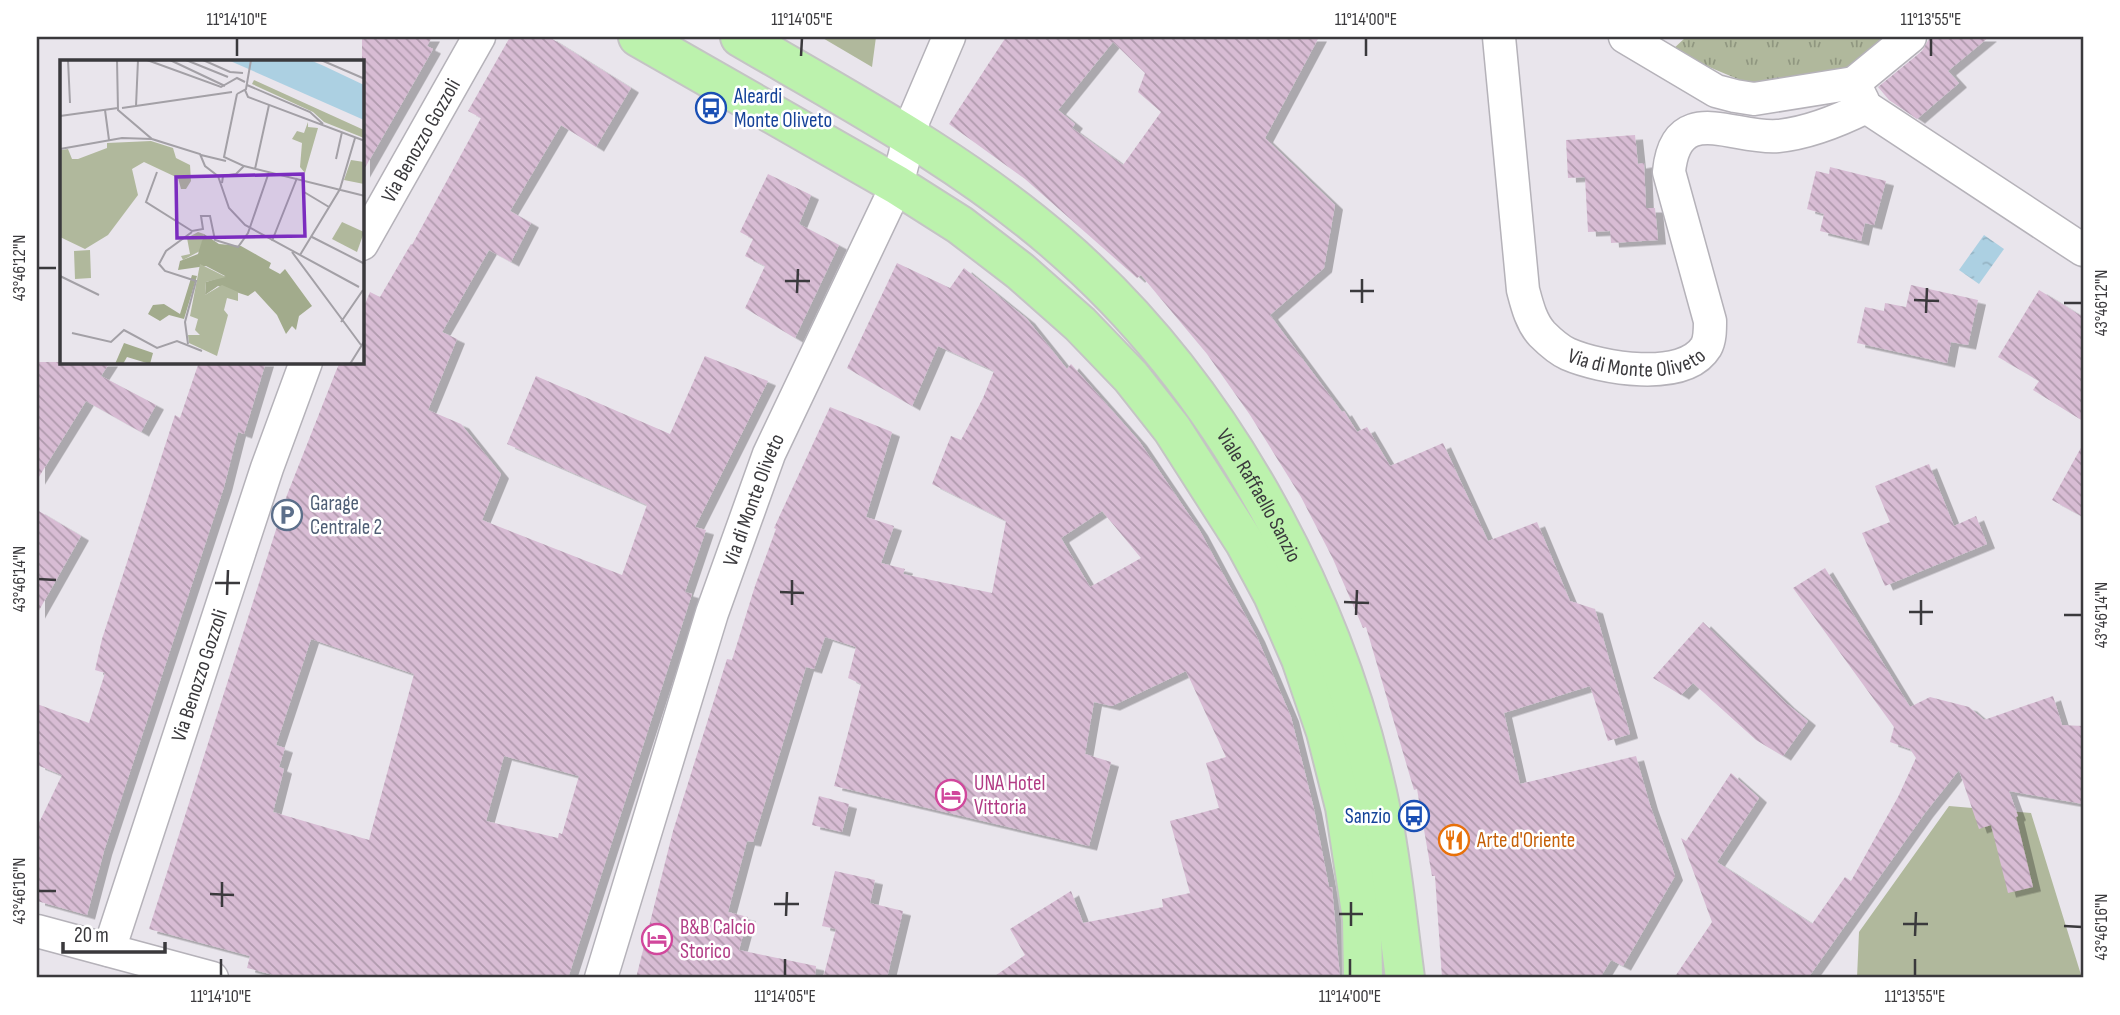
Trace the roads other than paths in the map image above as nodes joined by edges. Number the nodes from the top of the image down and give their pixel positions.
1 (479, 37) edge
2 (638, 37) edge
3 (740, 37) edge
4 (949, 37) edge
5 (1499, 37) edge
6 (1625, 37) edge
7 (1910, 37) edge
8 (1860, 95) junction
9 (909, 136) junction
10 (897, 184) junction
11 (364, 240) edge
12 (2083, 250) edge
13 (305, 364) edge
14 (37, 931) edge
15 (109, 950) junction
16 (212, 978) edge
17 (601, 978) edge
18 (1363, 978) edge
19 (1405, 978) edge

1 - 11 street, Via Benozzo Gozzoli
2 - 10 main road, Viale Raffaello Sanzio
3 - 9 main road, Viale Raffaello Sanzio
4 - 9 street, Via di Monte Oliveto
5 - 8 street, Via di Monte Oliveto
6 - 8 street, Via di Monte Oliveto
7 - 8 street, Via di Monte Oliveto
8 - 12 street
9 - 10 street, Via di Monte Oliveto
9 - 19 main road, Viale Raffaello Sanzio
10 - 17 street, Via di Monte Oliveto
10 - 18 main road, Viale Raffaello Sanzio
13 - 15 street, Via Benozzo Gozzoli
14 - 15 street
15 - 16 street

